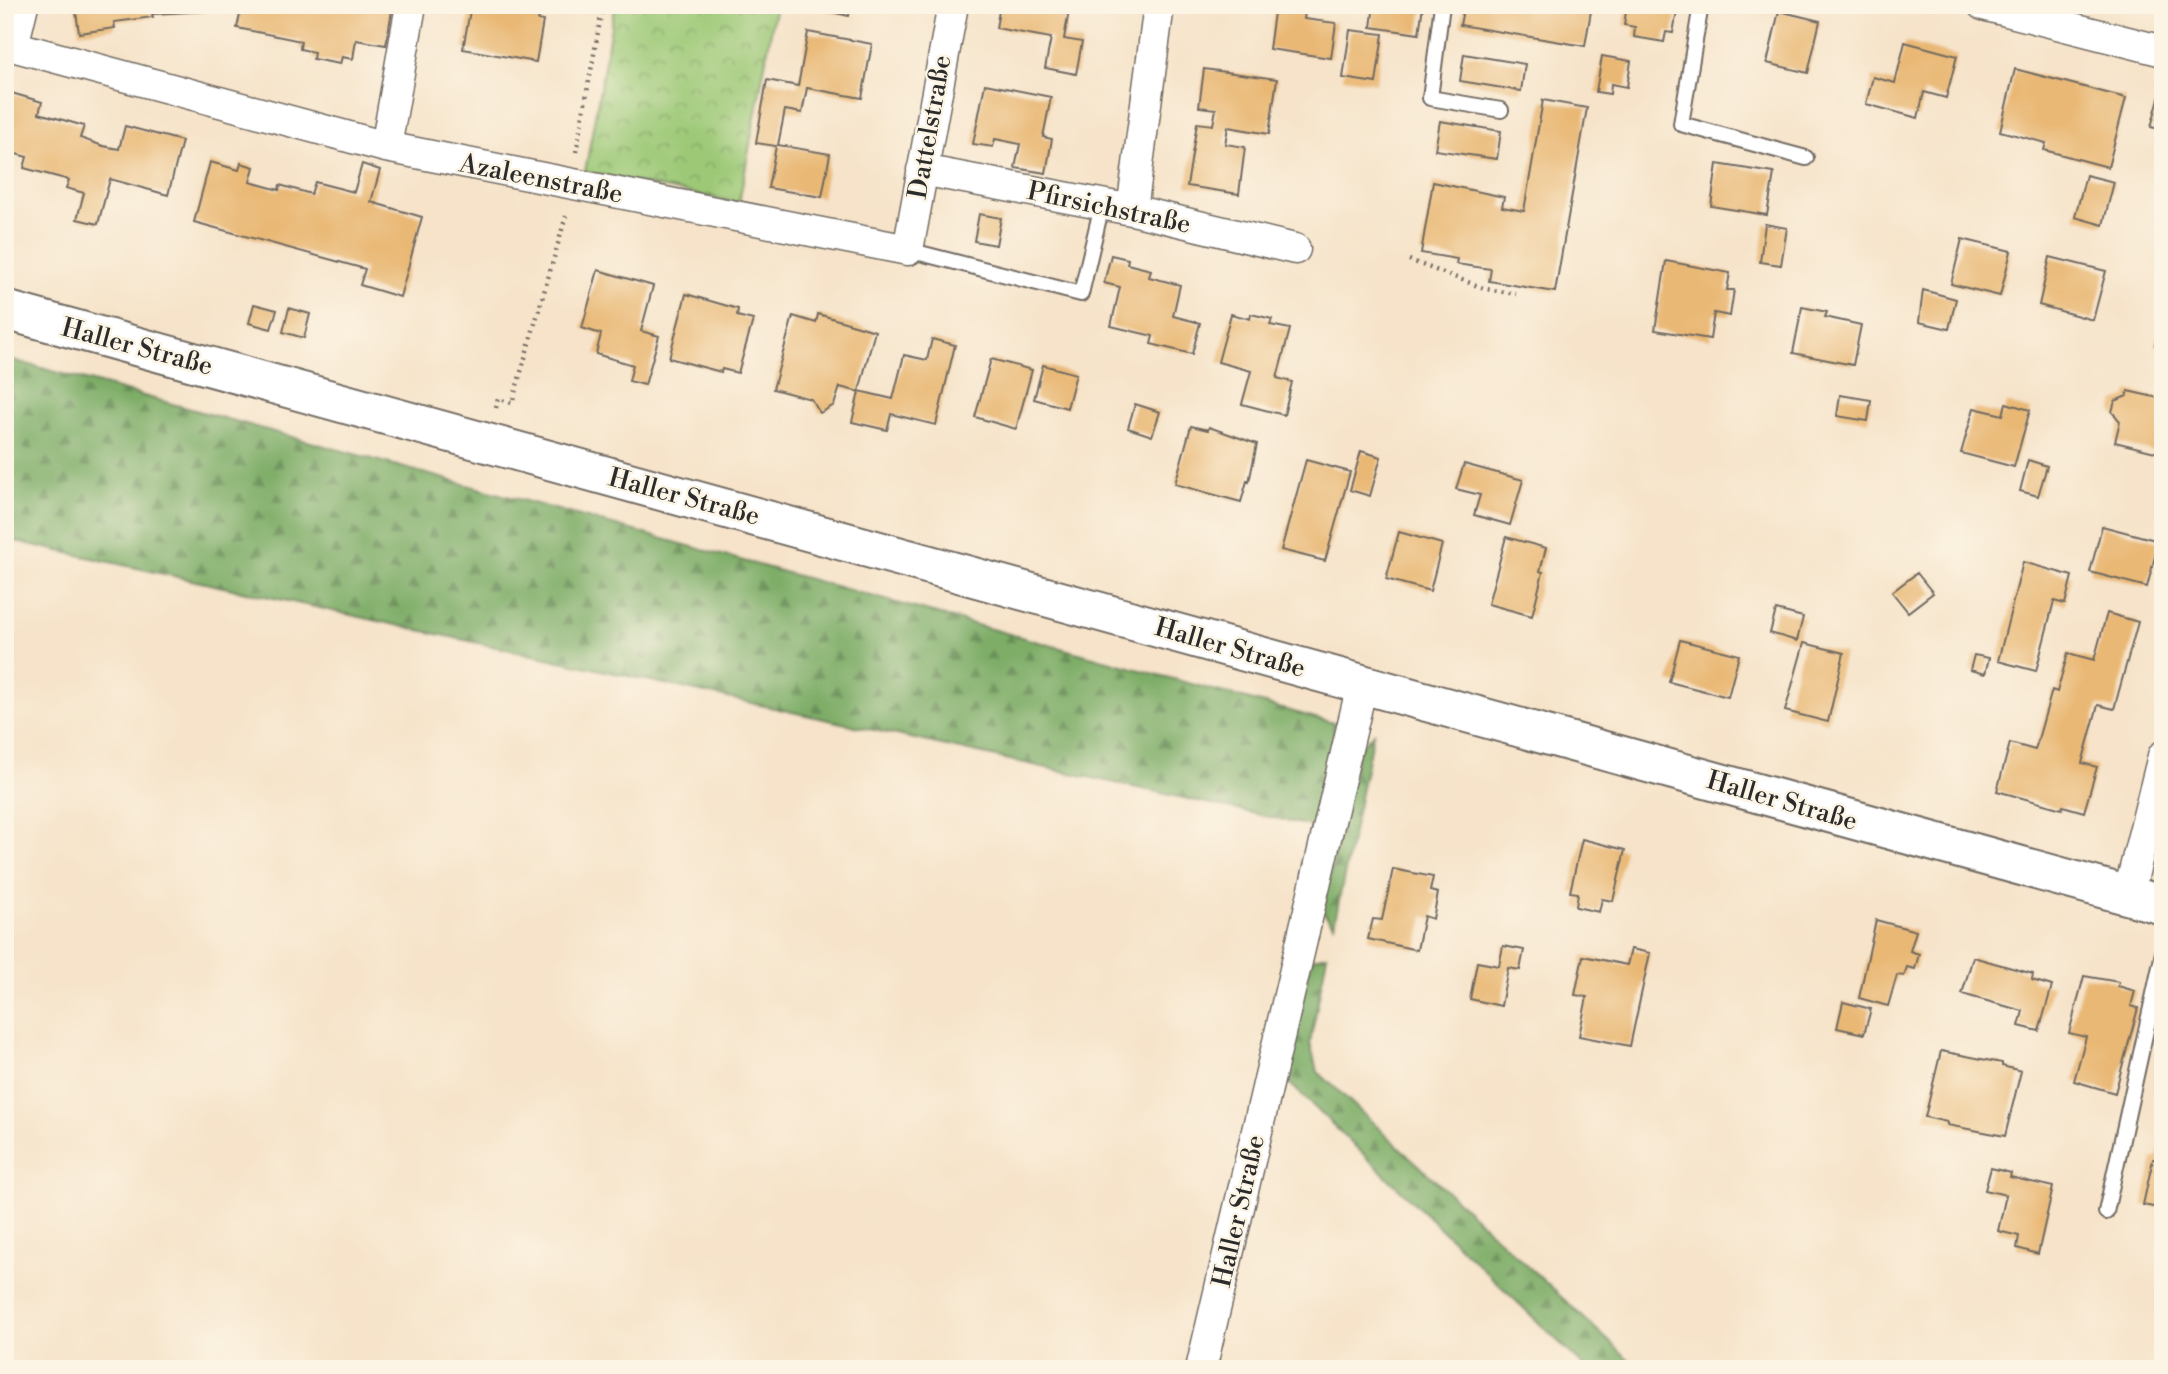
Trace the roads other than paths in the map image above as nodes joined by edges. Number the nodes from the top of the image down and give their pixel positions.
1 (23, 5) edge
2 (411, 5) edge
3 (953, 5) edge
4 (1159, 5) edge
5 (1442, 5) edge
6 (1701, 5) edge
7 (1983, 5) edge
8 (9, 45) edge
9 (2163, 51) edge
10 (1501, 110) dead end
11 (386, 148) junction
12 (1806, 158) dead end
13 (922, 170) junction
14 (1102, 205) junction
15 (1132, 210) junction
16 (1295, 249) dead end
17 (908, 250) junction
18 (7, 318) edge
19 (1362, 685) junction
20 (2163, 756) edge
21 (2146, 901) edge
22 (2163, 953) edge
23 (2106, 1212) dead end
24 (1201, 1369) edge

1 - 8 street
2 - 11 street
3 - 13 street, Dattelstraße
4 - 15 street
5 - 10 lane
6 - 12 lane
7 - 9 street
8 - 11 street, Azaleenstraße
11 - 17 street, Azaleenstraße
13 - 14 street, Pfirsichstraße
13 - 17 street, Dattelstraße
14 - 15 street, Pfirsichstraße
14 - 17 lane, Azaleenstraße
15 - 16 street, Pfirsichstraße
18 - 19 main road, Haller Straße
19 - 21 main road, Haller Straße
19 - 24 street, Haller Straße
20 - 21 street
22 - 23 lane

